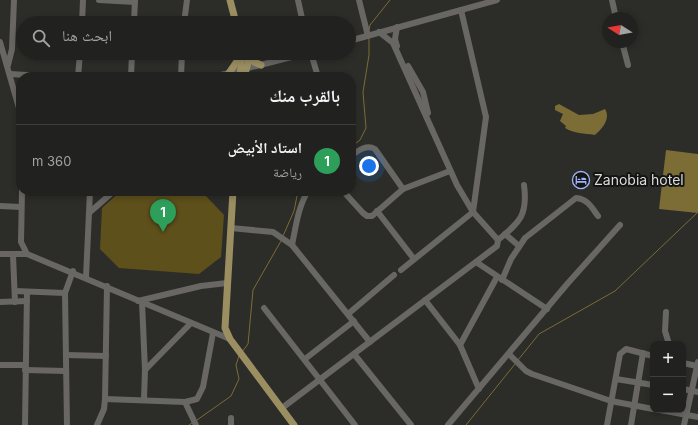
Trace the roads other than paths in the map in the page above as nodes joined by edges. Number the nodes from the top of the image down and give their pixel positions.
1 (14, 0) edge
2 (83, 0) edge
3 (99, 0) edge
4 (186, 0) edge
5 (230, 0) edge
6 (235, 0) edge
7 (298, 0) edge
8 (359, 0) edge
9 (497, 0) edge
10 (612, 0) edge
11 (135, 1) edge
12 (461, 10) junction
13 (615, 12) edge
14 (82, 16) edge
15 (134, 16) edge
16 (185, 16) edge
17 (234, 16) edge
18 (239, 16) edge
19 (301, 16) edge
20 (397, 27) junction
21 (379, 32) junction
22 (368, 36) junction
23 (356, 39) edge
24 (0, 43) edge
25 (624, 48) edge
26 (79, 60) edge
27 (132, 60) edge
28 (182, 60) edge
29 (238, 60) edge
30 (242, 60) edge
31 (246, 60) edge
32 (253, 60) edge
33 (280, 60) edge
34 (313, 60) edge
35 (8, 65) junction
36 (261, 65) junction
37 (628, 65) dead end
38 (78, 72) edge
39 (131, 72) edge
40 (181, 72) edge
41 (230, 72) edge
42 (243, 72) edge
43 (243, 72) edge
44 (245, 72) edge
45 (317, 72) edge
46 (10, 74) junction
47 (16, 74) edge
48 (16, 96) edge
49 (430, 124) junction
50 (356, 153) edge
51 (450, 171) junction
52 (524, 185) dead end
53 (403, 188) junction
54 (22, 196) edge
55 (90, 196) edge
56 (108, 196) edge
57 (233, 196) edge
58 (305, 196) edge
59 (348, 196) edge
60 (0, 206) edge
61 (21, 207) junction
62 (377, 211) junction
63 (473, 212) junction
64 (89, 213) junction
65 (598, 216) dead end
66 (620, 225) dead end
67 (231, 228) junction
68 (505, 234) junction
69 (498, 240) junction
70 (292, 245) junction
71 (519, 246) junction
72 (0, 254) edge
73 (13, 254) junction
74 (27, 254) junction
75 (414, 259) junction
76 (476, 262) junction
77 (401, 270) dead end
78 (73, 272) junction
79 (394, 276) dead end
80 (86, 277) junction
81 (500, 279) junction
82 (228, 284) junction
83 (106, 286) junction
84 (15, 291) junction
85 (27, 292) junction
86 (65, 292) junction
87 (425, 300) junction
88 (27, 301) junction
89 (140, 301) junction
90 (0, 302) edge
91 (15, 302) junction
92 (264, 308) dead end
93 (547, 309) junction
94 (666, 312) dead end
95 (348, 314) junction
96 (354, 321) junction
97 (192, 323) junction
98 (213, 332) junction
99 (230, 339) junction
100 (668, 341) edge
101 (370, 342) junction
102 (460, 345) junction
103 (643, 353) junction
104 (354, 354) junction
105 (509, 354) junction
106 (66, 355) junction
107 (650, 355) edge
108 (106, 356) junction
109 (305, 359) junction
110 (686, 363) edge
111 (0, 364) edge
112 (697, 364) edge
113 (25, 367) junction
114 (145, 370) junction
115 (66, 371) junction
116 (616, 379) junction
117 (320, 380) junction
118 (638, 383) junction
119 (650, 385) edge
120 (479, 389) junction
121 (695, 392) edge
122 (105, 399) junction
123 (144, 400) junction
124 (611, 401) junction
125 (185, 402) junction
126 (634, 405) junction
127 (282, 408) junction
128 (650, 408) edge
129 (676, 413) edge
130 (686, 415) junction
131 (698, 417) edge
132 (231, 418) dead end
133 (25, 425) edge
134 (67, 425) edge
135 (97, 425) edge
136 (196, 425) edge
137 (231, 425) edge
138 (294, 425) edge
139 (355, 425) edge
140 (411, 425) edge
141 (448, 425) edge
142 (607, 425) edge
143 (631, 425) edge
144 (684, 425) edge

1 - 35 street
2 - 14 street
3 - 11 street
4 - 16 street
5 - 17 main road
6 - 18 main road
7 - 19 street
8 - 22 street
9 - 12 street
10 - 13 street
11 - 15 street
12 - 20 street
12 - 63 street
20 - 21 street
20 - 49 street
21 - 22 street
21 - 49 street
22 - 23 street
24 - 35 street
25 - 37 street
26 - 38 street
27 - 39 street
28 - 40 street
29 - 41 main road
30 - 42 main road
31 - 43 main road
32 - 36 main road
33 - 36 street
34 - 45 street
35 - 46 street
36 - 44 street
46 - 47 street
46 - 48 street
49 - 51 street
50 - 53 street
51 - 53 street
51 - 63 street
52 - 68 street
53 - 62 street
54 - 61 street
55 - 64 street
56 - 64 street
57 - 67 main road
58 - 70 street
59 - 62 street
60 - 61 street
61 - 74 street
62 - 75 street
63 - 69 street
63 - 75 street
64 - 80 street
65 - 71 street
66 - 93 street
67 - 70 street
67 - 82 main road
68 - 69 street
68 - 71 street
69 - 76 street
70 - 95 street
71 - 81 street
72 - 73 street
73 - 74 street
73 - 84 street
74 - 78 street
75 - 77 street
76 - 81 street
76 - 87 street
78 - 80 street
78 - 86 street
79 - 95 street
80 - 83 street
81 - 93 street
81 - 102 street
82 - 89 street
82 - 99 main road
83 - 89 street
83 - 108 street
84 - 85 street
84 - 91 street
85 - 86 street
85 - 88 street
86 - 106 street
87 - 101 street
87 - 102 street
88 - 91 street
88 - 113 street
89 - 97 street
89 - 114 street
90 - 91 street
92 - 109 street
93 - 105 street
94 - 100 street
95 - 96 street
96 - 101 street
96 - 109 street
97 - 98 street
97 - 114 street
98 - 99 street
98 - 125 street
99 - 127 main road
101 - 104 street
102 - 120 street
103 - 107 street
103 - 116 street
103 - 118 street
104 - 117 street
104 - 140 street
105 - 120 street
105 - 124 street
106 - 108 street
106 - 115 street
108 - 122 street
109 - 117 street
110 - 112 street
111 - 113 street
112 - 121 street
113 - 115 street
113 - 133 street
114 - 123 street
115 - 134 street
116 - 118 street
116 - 124 street
117 - 127 street
117 - 139 street
118 - 119 street
118 - 126 street
120 - 141 street
121 - 130 street
122 - 123 street
122 - 135 street
123 - 125 street
124 - 126 street
124 - 142 street
125 - 136 street
126 - 128 street
126 - 143 street
127 - 138 main road
129 - 130 street
130 - 131 street
130 - 144 street
132 - 137 street

